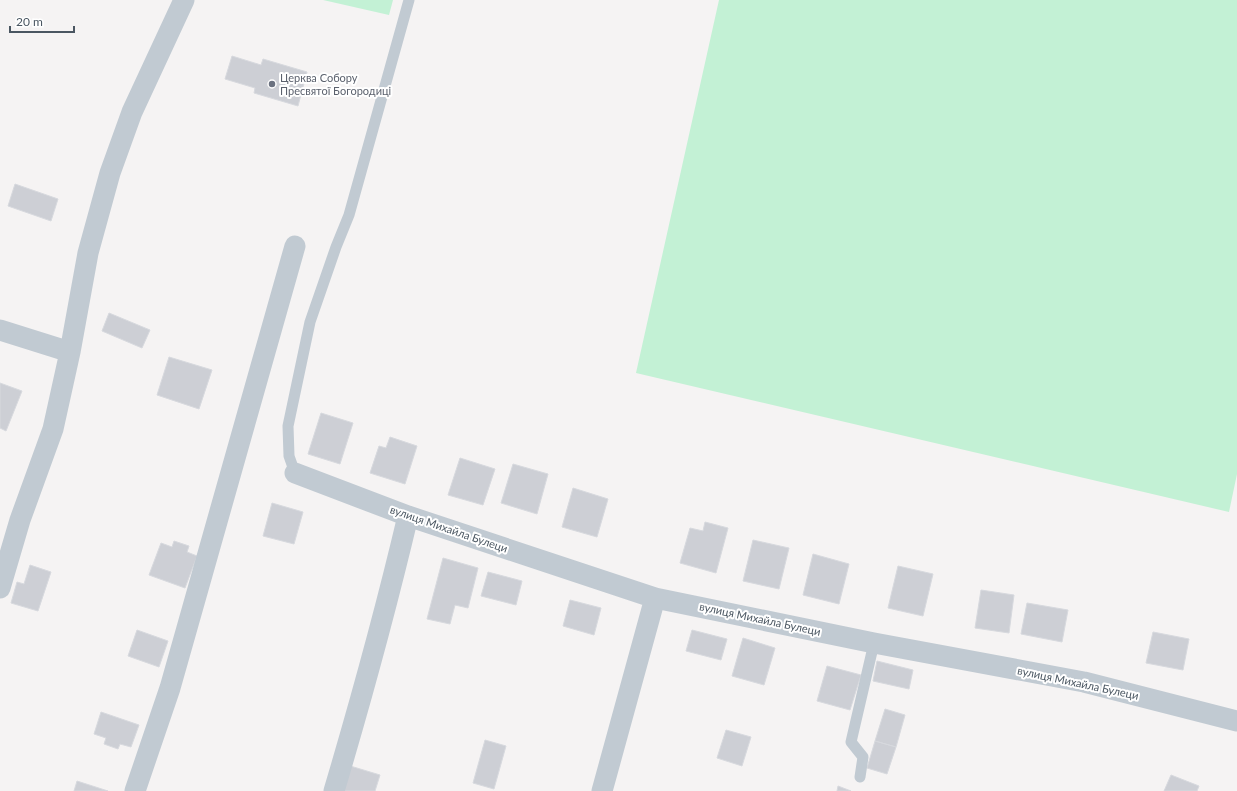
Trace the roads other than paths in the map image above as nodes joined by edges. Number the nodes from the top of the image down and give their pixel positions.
1 (184, 0) edge
2 (409, 0) edge
3 (295, 246) dead end
4 (0, 330) edge
5 (70, 352) junction
6 (295, 473) joint
7 (408, 516) junction
8 (0, 588) edge
9 (655, 598) junction
10 (874, 643) junction
11 (1237, 721) edge
12 (860, 776) dead end
13 (135, 791) edge
14 (334, 791) edge
15 (602, 791) edge

1 - 5 street
2 - 6 lane
3 - 13 street
4 - 5 street
5 - 8 street
6 - 7 street, вулиця Михайла Булеци
7 - 9 street, вулиця Михайла Булеци
7 - 14 street
9 - 10 street, вулиця Михайла Булеци
9 - 15 street
10 - 11 street, вулиця Михайла Булеци
10 - 12 lane

